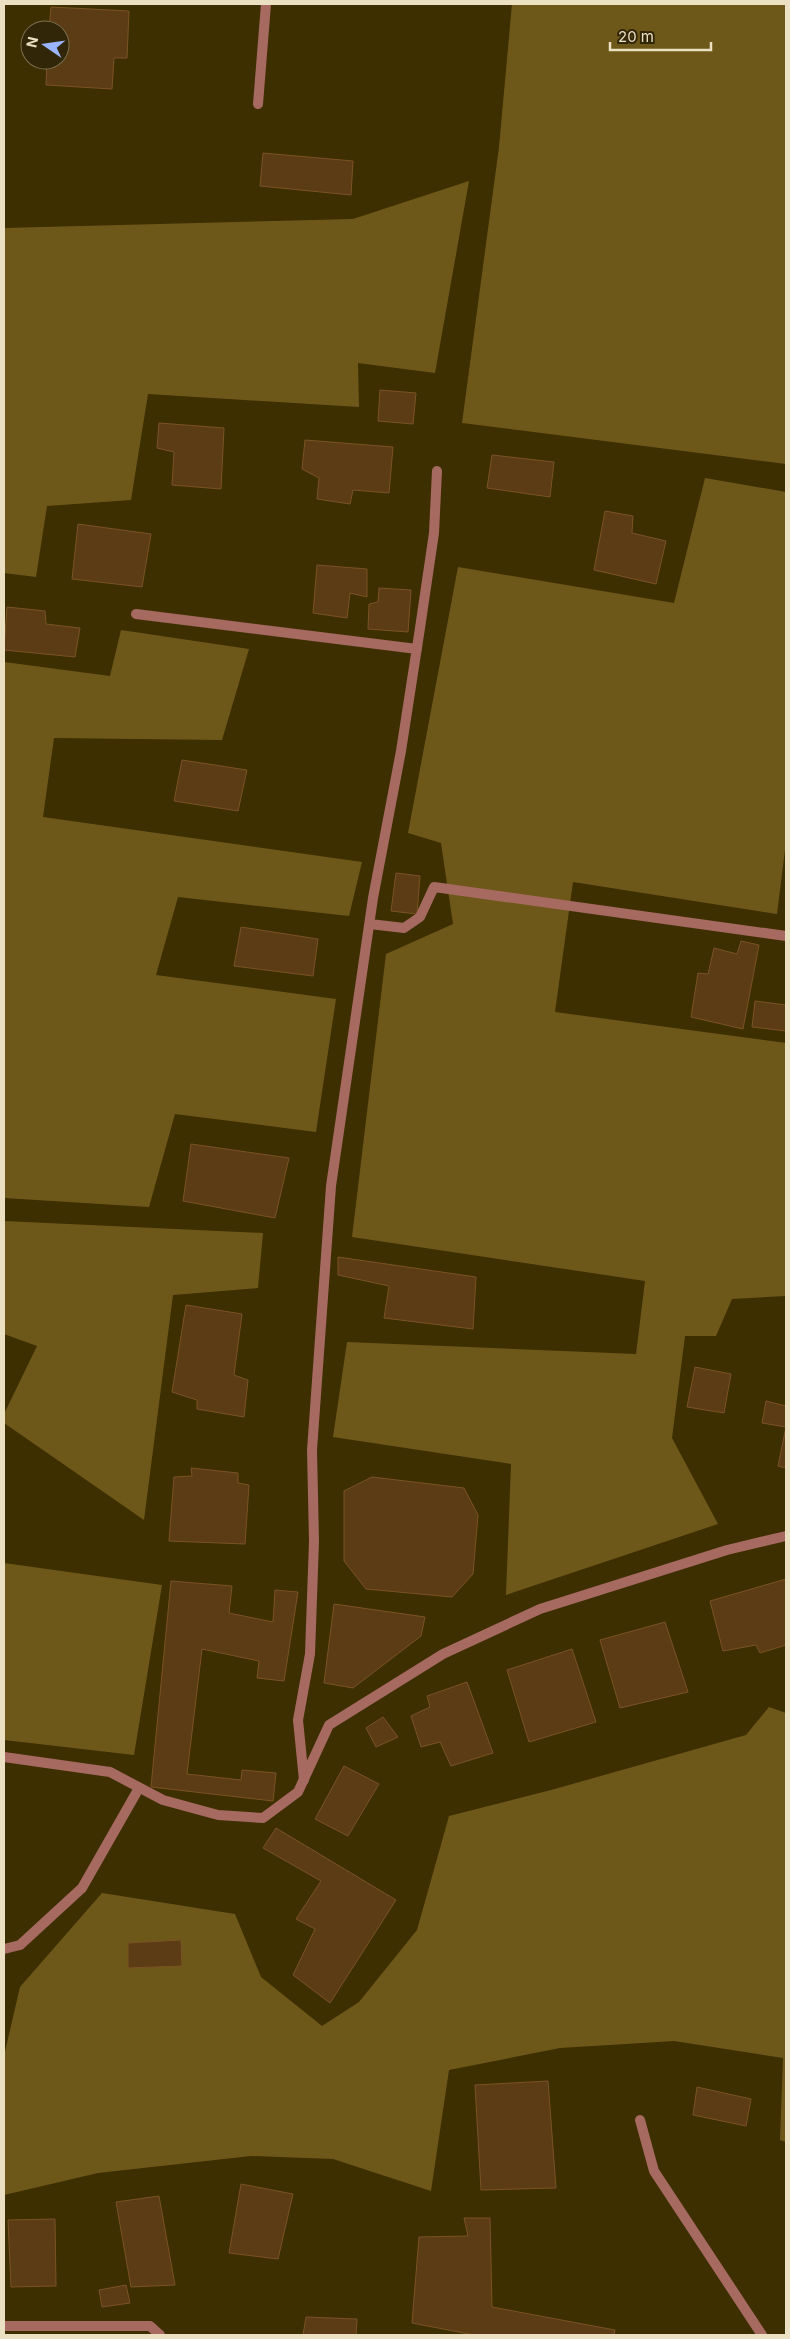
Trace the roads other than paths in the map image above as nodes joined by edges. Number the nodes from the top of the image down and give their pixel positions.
1 (266, 4) edge
2 (258, 104) dead end
3 (437, 471) dead end
4 (136, 614) dead end
5 (417, 650) junction
6 (370, 924) junction
7 (786, 936) edge
8 (786, 1536) edge
9 (4, 1756) edge
10 (304, 1780) junction
11 (139, 1788) junction
12 (4, 1949) edge
13 (640, 2120) dead end
14 (4, 2326) edge
15 (160, 2335) edge
16 (762, 2335) edge

1 - 2 street
3 - 5 street
4 - 5 street
5 - 6 street
6 - 7 street
6 - 10 street
8 - 10 street
9 - 11 street
10 - 11 street
11 - 12 street
13 - 16 street
14 - 15 street

